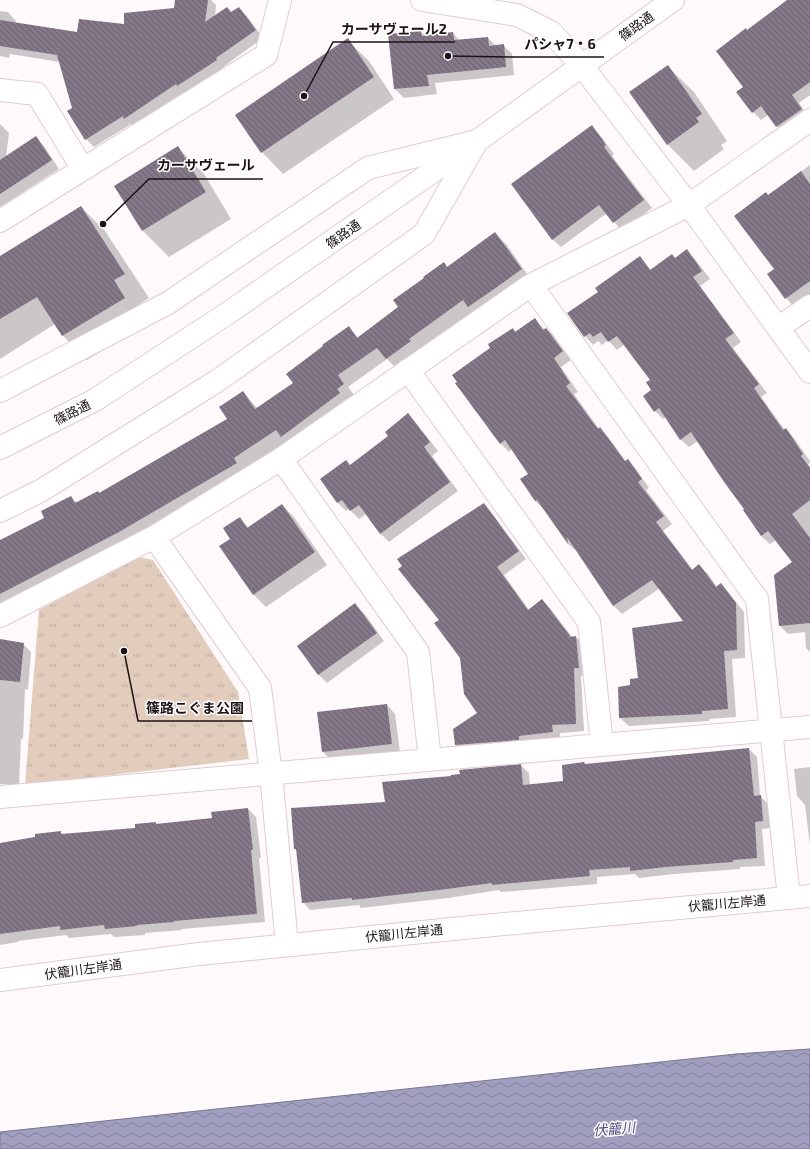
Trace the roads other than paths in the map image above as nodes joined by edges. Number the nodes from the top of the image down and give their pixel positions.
1 (280, 0) edge
2 (422, 0) edge
3 (672, 0) edge
4 (582, 66) junction
5 (0, 90) edge
6 (810, 120) edge
7 (477, 141) junction
8 (83, 169) junction
9 (689, 205) junction
10 (0, 221) edge
11 (531, 285) junction
12 (810, 306) edge
13 (778, 328) junction
14 (408, 370) junction
15 (810, 372) edge
16 (0, 390) edge
17 (0, 448) edge
18 (281, 459) junction
19 (0, 511) edge
20 (154, 537) junction
21 (0, 616) edge
22 (810, 727) edge
23 (770, 730) junction
24 (602, 745) junction
25 (430, 760) junction
26 (271, 774) junction
27 (0, 797) edge
28 (810, 896) edge
29 (789, 898) junction
30 (287, 945) junction
31 (0, 980) edge

1 - 8 street
2 - 4 street
3 - 4 street, 篠路通
4 - 7 street, 篠路通
4 - 9 street
5 - 8 street
6 - 9 street
7 - 16 street
7 - 17 street, 篠路通
7 - 19 street
8 - 10 street
9 - 11 street
9 - 13 street
11 - 14 street
11 - 23 street
12 - 13 street
13 - 15 street
14 - 18 street
14 - 24 street
18 - 20 street
18 - 25 street
20 - 21 street
20 - 26 street
22 - 23 street
23 - 24 street
23 - 29 street
24 - 25 street
25 - 26 street
26 - 27 street
26 - 30 street
28 - 29 street, 伏籠川左岸通
29 - 30 street, 伏籠川左岸通
30 - 31 street, 伏籠川左岸通

